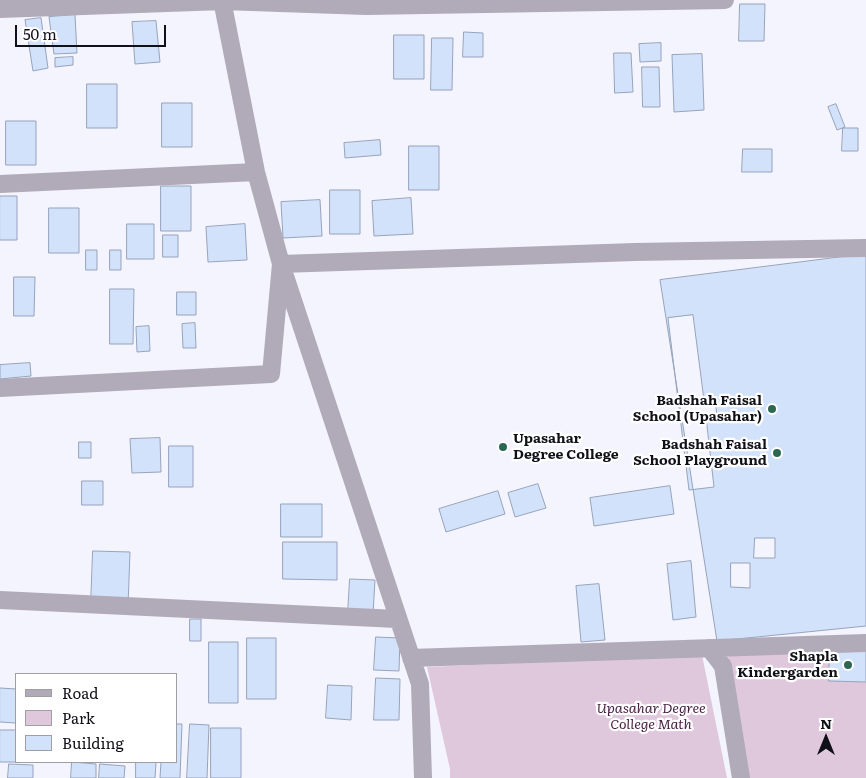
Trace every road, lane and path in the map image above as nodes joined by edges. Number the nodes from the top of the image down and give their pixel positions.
1 (725, 0) edge
2 (222, 1) edge
3 (530, 1) edge
4 (0, 9) edge
5 (256, 172) junction
6 (0, 184) edge
7 (866, 248) edge
8 (281, 264) junction
9 (0, 388) edge
10 (0, 600) edge
11 (397, 619) junction
12 (866, 643) edge
13 (709, 648) junction
14 (411, 658) junction
15 (424, 778) edge
16 (741, 778) edge

1 - 3 street
2 - 3 street
2 - 4 street
2 - 5 street
5 - 6 street
5 - 8 street
7 - 8 street
8 - 9 street
8 - 11 street
10 - 11 street
11 - 14 street
12 - 13 street
13 - 14 street
13 - 16 street
14 - 15 street

